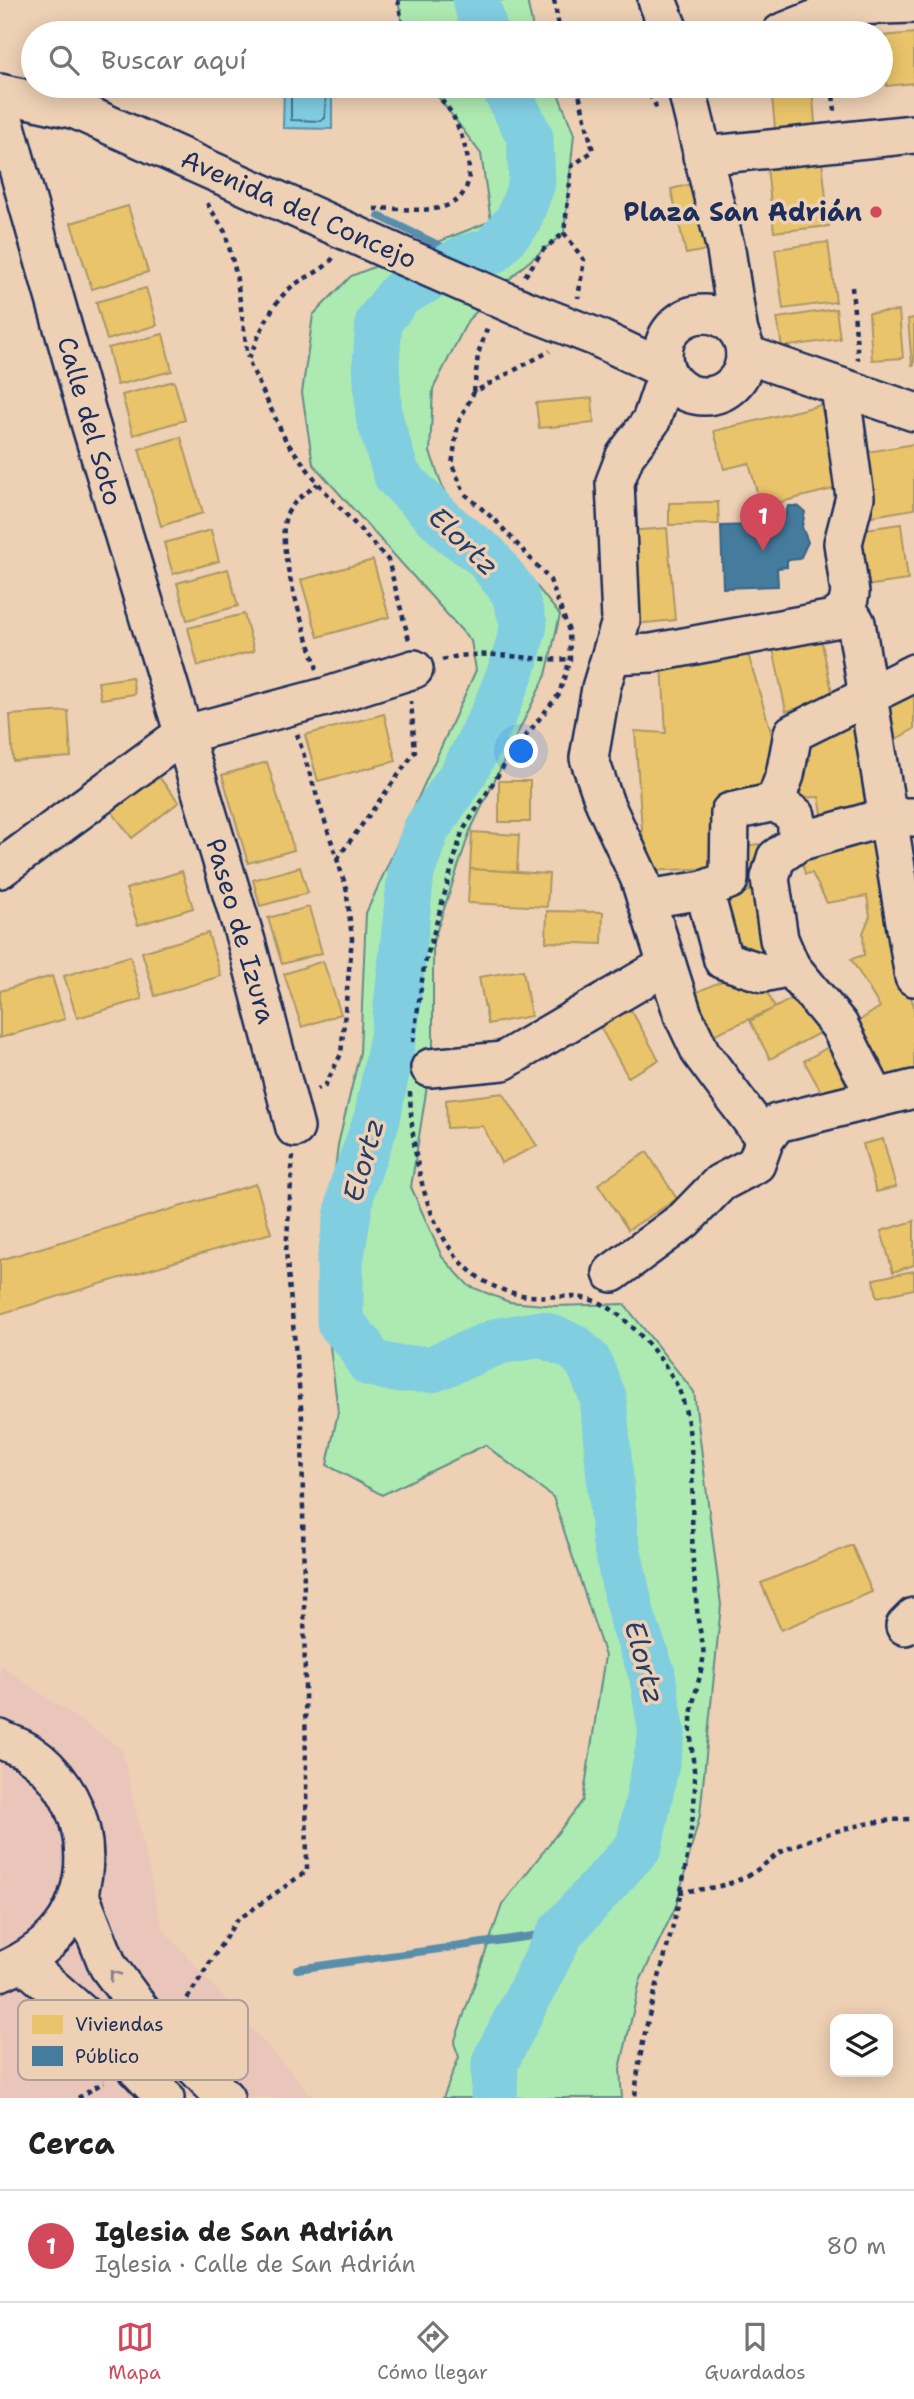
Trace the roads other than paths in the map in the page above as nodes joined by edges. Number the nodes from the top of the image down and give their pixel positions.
1 (657, 0) edge
2 (914, 4) edge
3 (665, 21) edge
4 (810, 21) edge
5 (0, 93) edge
6 (21, 98) edge
7 (22, 98) edge
8 (689, 98) edge
9 (0, 106) edge
10 (914, 134) edge
11 (702, 156) junction
12 (726, 250) junction
13 (682, 323) junction
14 (582, 332) junction
15 (742, 344) junction
16 (666, 372) junction
17 (838, 388) junction
18 (714, 391) junction
19 (914, 412) edge
20 (651, 421) junction
21 (847, 608) junction
22 (613, 655) junction
23 (414, 669) road end
24 (914, 673) edge
25 (869, 698) junction
26 (182, 735) junction
27 (775, 802) junction
28 (900, 817) edge
29 (797, 842) junction
30 (0, 869) edge
31 (704, 890) junction
32 (646, 899) junction
33 (667, 965) junction
34 (791, 967) junction
35 (914, 977) edge
36 (417, 1068) road end
37 (914, 1089) edge
38 (875, 1096) junction
39 (291, 1114) road end
40 (765, 1139) junction
41 (611, 1273) dead end
42 (0, 1739) edge
43 (79, 1894) junction
44 (11, 1967) edge
45 (59, 2000) edge
46 (133, 2000) edge
47 (148, 2080) edge
48 (208, 2080) edge
49 (165, 2098) edge
50 (225, 2098) edge

1 - 3 street
2 - 4 street
5 - 6 street, Avenida del Concejo, bridge
7 - 14 street, Avenida del Concejo, bridge
8 - 11 street
9 - 26 street, Calle del Soto
10 - 11 street
11 - 12 street
12 - 13 street
12 - 15 street
13 - 14 street, Avenida del Concejo
13 - 15 street
13 - 16 street
14 - 16 street, Avenida del Concejo
15 - 17 street
15 - 18 street
16 - 18 street
16 - 20 street
17 - 18 street
17 - 19 street
17 - 21 street
18 - 20 street
20 - 22 street
21 - 22 street
21 - 25 street
22 - 32 street
23 - 26 street
24 - 25 street
25 - 27 street
25 - 28 street
26 - 30 street
26 - 39 street, Paseo de Izura
27 - 29 street
27 - 31 street
28 - 29 street
28 - 35 street
29 - 34 street
31 - 32 street
31 - 34 street
32 - 33 street
33 - 36 street
33 - 40 street
34 - 38 street
37 - 38 street
38 - 40 street
40 - 41 street
42 - 43 street
43 - 44 street
46 -> 43 street
44 - 45 street
47 - 49 street
50 -> 48 street

